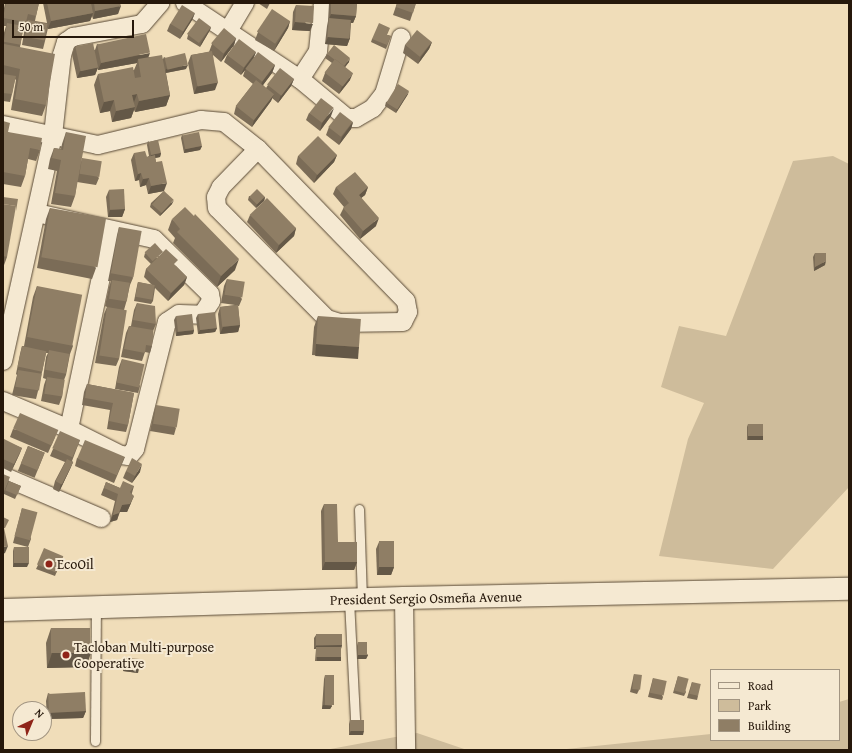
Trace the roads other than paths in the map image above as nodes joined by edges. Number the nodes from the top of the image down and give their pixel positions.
1 (160, 3) edge
2 (185, 3) edge
3 (245, 3) edge
4 (323, 3) edge
5 (228, 31) junction
6 (401, 38) dead end
7 (300, 79) junction
8 (3, 125) edge
9 (53, 135) junction
10 (258, 149) junction
11 (37, 213) junction
12 (111, 230) junction
13 (3, 361) edge
14 (3, 401) edge
15 (69, 429) junction
16 (3, 476) edge
17 (359, 509) dead end
18 (101, 518) dead end
19 (849, 589) edge
20 (404, 598) junction
21 (355, 599) junction
22 (96, 608) junction
23 (3, 610) edge
24 (354, 720) edge
25 (95, 741) dead end
26 (406, 750) edge

1 - 9 street
2 - 5 street
3 - 5 street
4 - 7 street
5 - 7 street
6 - 7 street
8 - 9 street
9 - 10 street
9 - 11 street
10 - 10 street
11 - 12 street
11 - 13 street
12 - 15 street
12 - 15 street
14 - 15 street
16 - 18 street
17 - 21 lane
19 - 20 main road, President Sergio Osmeña Avenue
20 - 21 main road, President Sergio Osmeña Avenue
20 - 26 street
21 - 22 main road, President Sergio Osmeña Avenue
21 - 24 lane
22 - 23 main road, President Sergio Osmeña Avenue
22 - 25 lane

